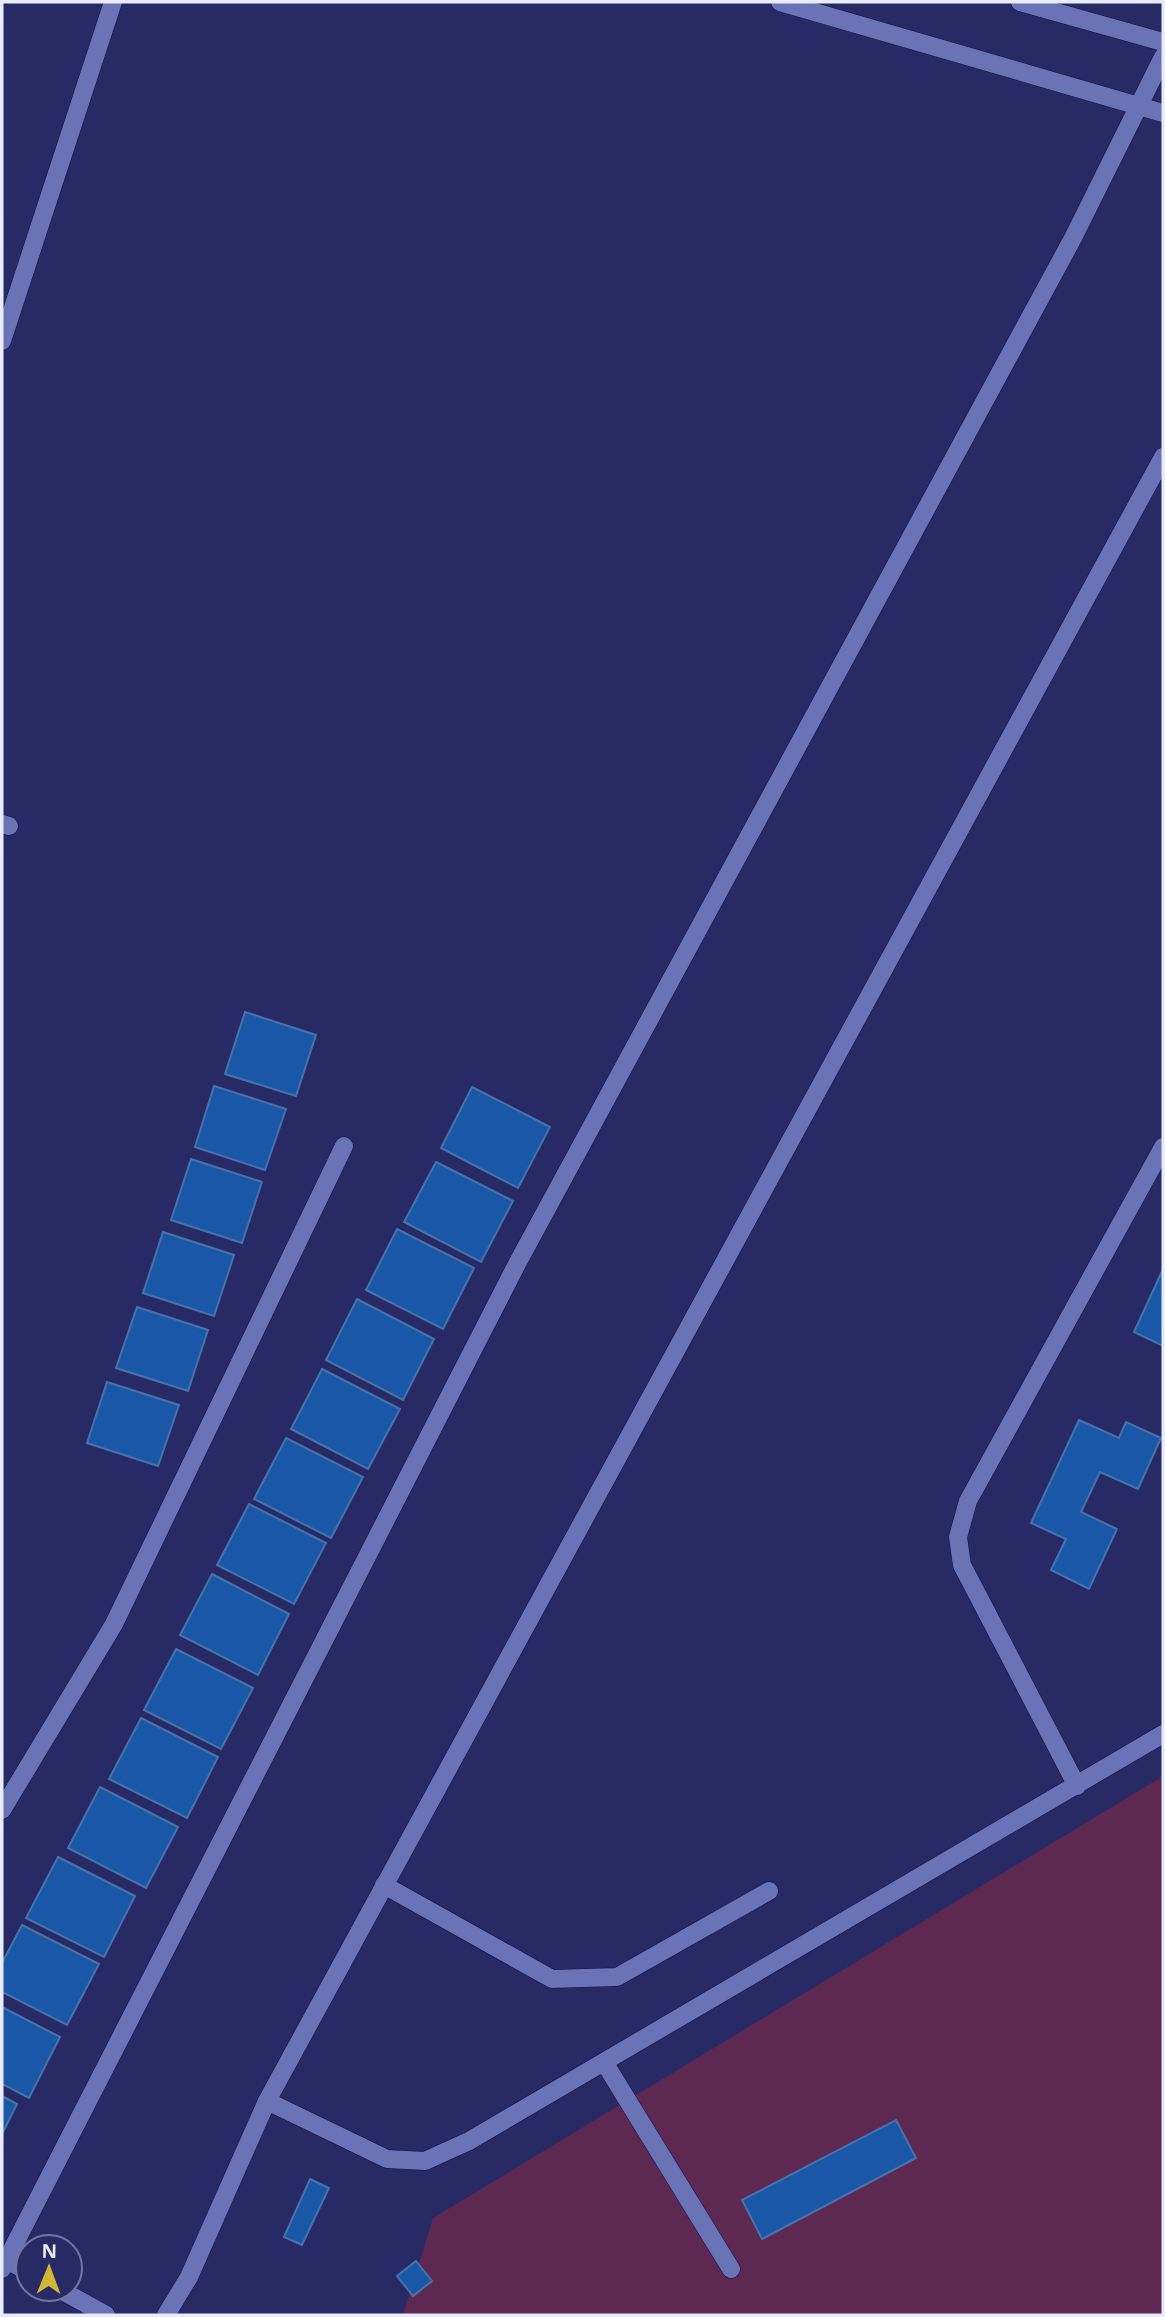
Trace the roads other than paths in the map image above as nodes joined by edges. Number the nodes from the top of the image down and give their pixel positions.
1 (113, 2) edge
2 (780, 2) edge
3 (1020, 2) edge
4 (1163, 42) edge
5 (1163, 57) edge
6 (1138, 105) junction
7 (1163, 113) edge
8 (2, 341) edge
9 (1163, 457) edge
10 (344, 1146) dead end
11 (1163, 1147) edge
12 (1163, 1734) edge
13 (1077, 1786) junction
14 (2, 1810) edge
15 (384, 1885) junction
16 (769, 1891) dead end
17 (604, 2062) junction
18 (267, 2101) junction
19 (3, 2262) edge
20 (731, 2269) dead end
21 (84, 2303) edge
22 (169, 2314) edge
23 (106, 2315) edge

1 - 8 street
2 - 6 street
3 - 4 street
5 - 6 street
6 - 7 street
6 - 19 street
9 - 15 street
10 - 14 street
11 - 13 street
12 - 13 street
13 - 17 street
15 - 16 street
15 - 18 street
17 - 18 street
17 - 20 street
18 - 22 street
21 - 23 street

